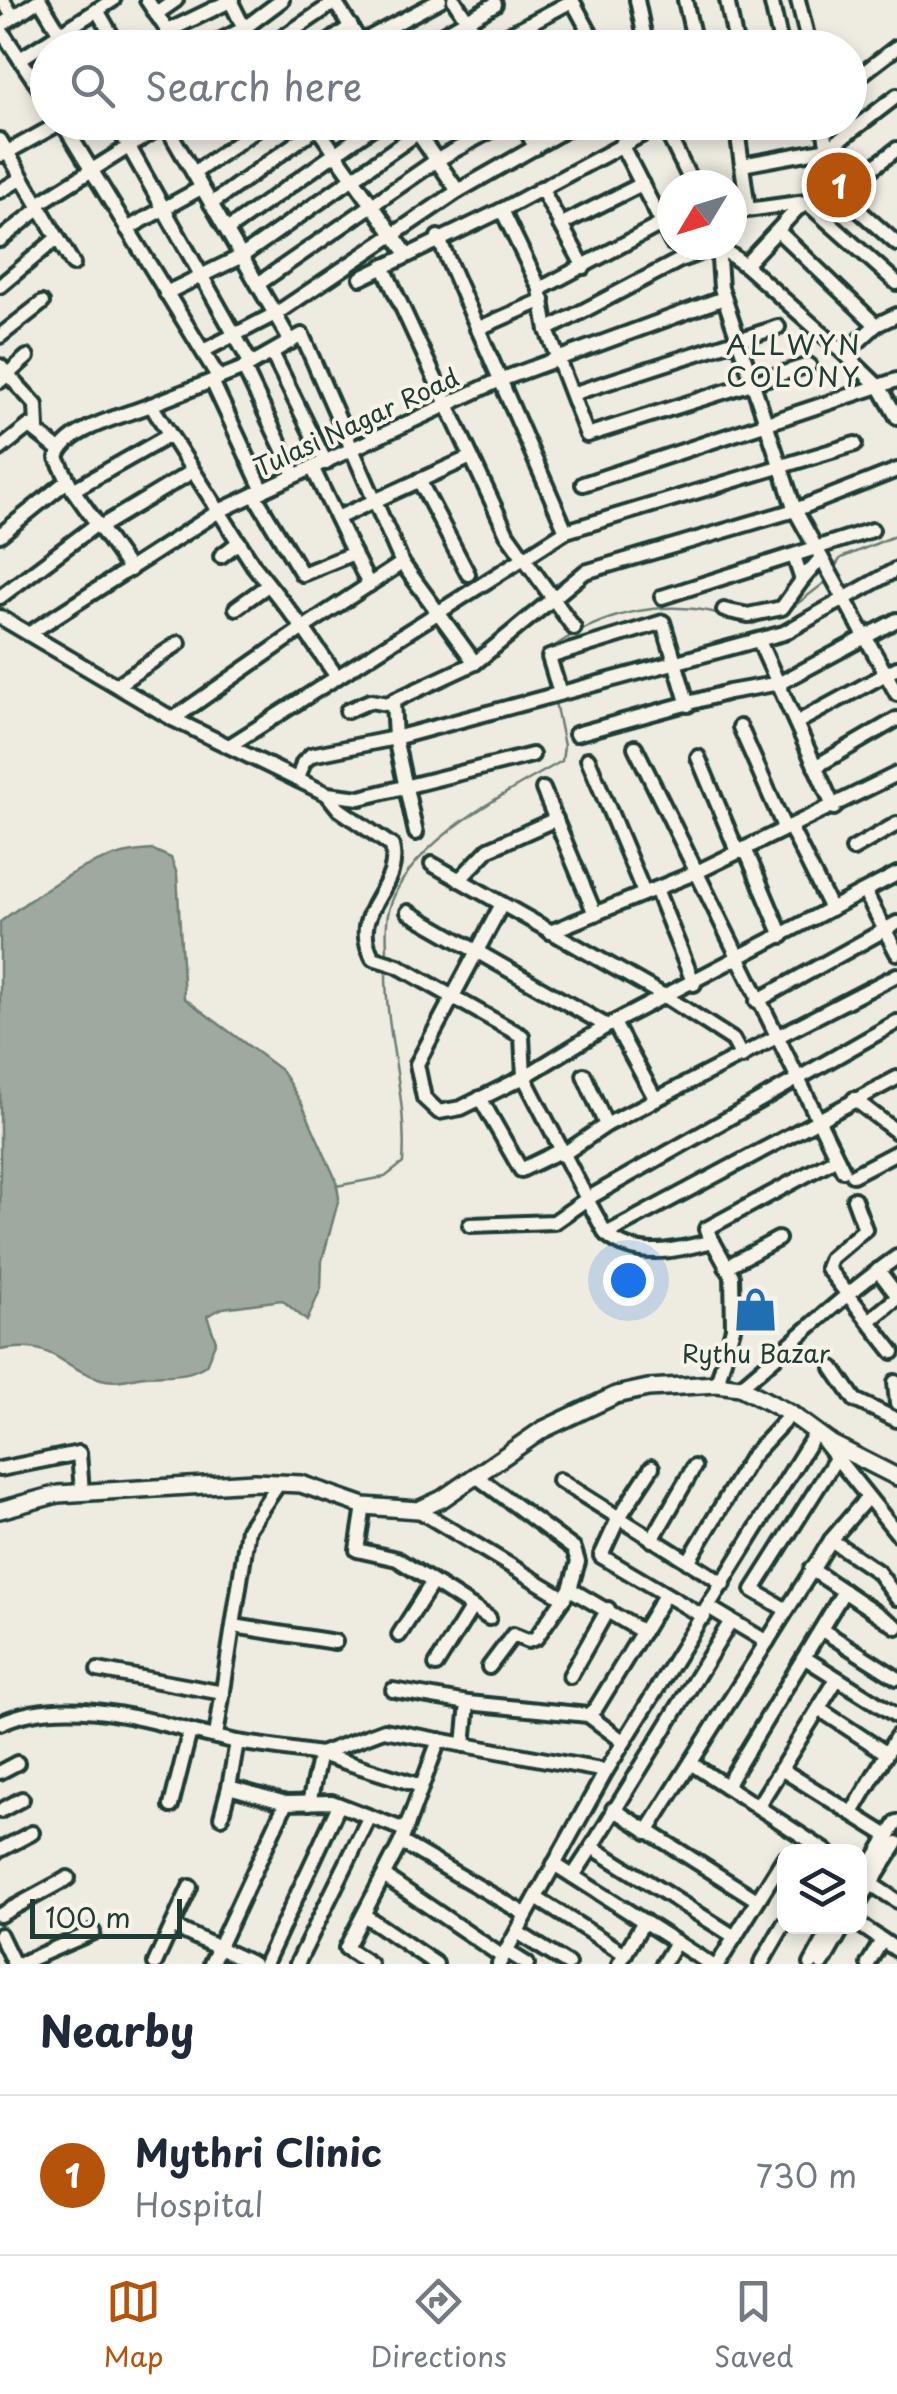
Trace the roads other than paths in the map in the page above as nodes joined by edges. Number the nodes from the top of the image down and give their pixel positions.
1 (3, 0) edge
2 (40, 0) edge
3 (113, 0) edge
4 (146, 0) edge
5 (176, 0) edge
6 (230, 0) edge
7 (282, 0) edge
8 (440, 0) edge
9 (454, 0) edge
10 (572, 0) edge
11 (637, 0) edge
12 (686, 0) edge
13 (727, 0) edge
14 (772, 0) edge
15 (799, 0) edge
16 (334, 1) edge
17 (496, 1) edge
18 (97, 10) junction
19 (156, 14) junction
20 (14, 17) junction
21 (464, 18) junction
22 (351, 26) junction
23 (0, 28) edge
24 (243, 28) junction
25 (59, 30) edge
26 (63, 30) edge
27 (109, 30) edge
28 (167, 30) edge
29 (170, 30) edge
30 (239, 30) edge
31 (292, 30) edge
32 (346, 30) edge
33 (353, 30) edge
34 (388, 30) edge
35 (446, 30) edge
36 (473, 30) edge
37 (516, 30) edge
38 (588, 30) edge
39 (643, 30) edge
40 (692, 30) edge
41 (733, 30) edge
42 (778, 30) edge
43 (806, 30) edge
44 (897, 48) edge
45 (30, 52) edge
46 (20, 59) junction
47 (867, 70) edge
48 (30, 74) edge
49 (897, 96) edge
50 (867, 119) edge
51 (30, 137) edge
52 (73, 140) edge
53 (125, 140) edge
54 (141, 140) edge
55 (174, 140) edge
56 (242, 140) edge
57 (297, 140) edge
58 (328, 140) edge
59 (355, 140) edge
60 (399, 140) edge
61 (422, 140) edge
62 (473, 140) edge
63 (531, 140) edge
64 (548, 140) edge
65 (630, 140) edge
66 (670, 140) edge
67 (739, 140) edge
68 (826, 140) edge
69 (840, 140) edge
70 (625, 142) junction
71 (130, 148) junction
72 (535, 148) junction
73 (2, 149) edge
74 (828, 149) junction
75 (897, 149) edge
76 (336, 154) junction
77 (437, 160) junction
78 (742, 165) junction
79 (685, 170) edge
80 (92, 171) junction
81 (194, 174) junction
82 (22, 178) junction
83 (354, 180) junction
84 (642, 184) junction
85 (201, 188) junction
86 (541, 188) junction
87 (838, 190) junction
88 (458, 191) junction
89 (0, 192) edge
90 (211, 204) junction
91 (39, 206) junction
92 (373, 206) junction
93 (801, 206) junction
94 (166, 209) junction
95 (748, 209) joint
96 (502, 210) junction
97 (657, 213) edge
98 (747, 214) edge
99 (560, 225) junction
100 (657, 226) edge
101 (128, 229) junction
102 (227, 230) junction
103 (778, 231) junction
104 (393, 234) junction
105 (438, 237) junction
106 (58, 238) junction
107 (0, 240) edge
108 (897, 244) edge
109 (407, 254) junction
110 (242, 256) junction
111 (680, 260) edge
112 (720, 260) edge
113 (738, 260) edge
114 (73, 264) dead end
115 (745, 265) junction
116 (383, 266) junction
117 (584, 267) junction
118 (202, 274) junction
119 (361, 278) dead end
120 (258, 284) junction
121 (897, 284) edge
122 (0, 286) edge
123 (166, 293) junction
124 (542, 294) junction
125 (724, 298) junction
126 (42, 303) dead end
127 (277, 313) junction
128 (897, 315) edge
129 (876, 325) junction
130 (778, 328) dead end
131 (477, 329) junction
132 (547, 330) junction
133 (236, 332) junction
134 (0, 336) edge
135 (291, 342) junction
136 (739, 342) junction
137 (202, 350) junction
138 (272, 353) junction
139 (845, 354) junction
140 (27, 357) dead end
141 (558, 359) junction
142 (808, 364) dead end
143 (248, 366) junction
144 (3, 374) edge
145 (216, 379) junction
146 (500, 380) junction
147 (897, 380) edge
148 (752, 382) junction
149 (881, 389) junction
150 (572, 394) junction
151 (450, 404) junction
152 (151, 405) junction
153 (897, 417) edge
154 (767, 423) junction
155 (36, 428) junction
156 (170, 435) junction
157 (855, 444) dead end
158 (0, 449) edge
159 (59, 450) junction
160 (353, 452) junction
161 (472, 456) junction
162 (319, 465) junction
163 (780, 466) junction
164 (193, 470) junction
165 (897, 470) edge
166 (295, 476) junction
167 (419, 480) junction
168 (583, 484) dead end
169 (70, 485) junction
170 (259, 492) junction
171 (374, 500) junction
172 (219, 510) junction
173 (795, 510) junction
174 (338, 518) junction
175 (98, 525) junction
176 (872, 530) dead end
177 (566, 532) junction
178 (0, 535) edge
179 (240, 542) junction
180 (354, 553) junction
181 (818, 553) junction
182 (221, 556) dead end
183 (522, 556) junction
184 (794, 556) junction
185 (402, 564) junction
186 (897, 568) edge
187 (130, 570) junction
188 (468, 574) dead end
189 (802, 580) junction
190 (268, 584) junction
191 (369, 585) junction
192 (845, 595) junction
193 (0, 597) edge
194 (662, 597) dead end
195 (554, 599) junction
196 (236, 608) dead end
197 (724, 610) dead end
198 (438, 614) junction
199 (0, 617) edge
200 (897, 620) edge
201 (302, 628) junction
202 (574, 628) dead end
203 (30, 632) junction
204 (866, 638) junction
205 (759, 641) junction
206 (179, 642) dead end
207 (675, 660) junction
208 (474, 663) junction
209 (892, 671) edge
210 (337, 677) junction
211 (780, 684) junction
212 (116, 685) junction
213 (555, 694) junction
214 (897, 694) edge
215 (392, 705) junction
216 (688, 705) junction
217 (347, 710) dead end
218 (172, 719) junction
219 (897, 719) edge
220 (796, 724) junction
221 (740, 726) dead end
222 (576, 734) dead end
223 (394, 738) junction
224 (228, 746) junction
225 (635, 747) dead end
226 (532, 755) dead end
227 (698, 757) dead end
228 (588, 759) dead end
229 (816, 767) junction
230 (897, 774) edge
231 (298, 780) junction
232 (405, 787) junction
233 (543, 789) dead end
234 (327, 794) junction
235 (834, 808) junction
236 (556, 820) junction
237 (897, 824) edge
238 (790, 829) junction
239 (416, 833) dead end
240 (853, 849) dead end
241 (738, 850) junction
242 (432, 864) dead end
243 (697, 872) junction
244 (897, 874) edge
245 (459, 880) junction
246 (650, 891) junction
247 (865, 892) junction
248 (502, 904) junction
249 (831, 909) junction
250 (408, 912) dead end
251 (595, 914) junction
252 (891, 926) edge
253 (550, 932) junction
254 (782, 936) junction
255 (477, 952) junction
256 (897, 952) edge
257 (737, 960) junction
258 (897, 975) edge
259 (694, 984) junction
260 (452, 996) junction
261 (668, 998) junction
262 (757, 1001) junction
263 (897, 1022) edge
264 (611, 1025) junction
265 (776, 1040) junction
266 (742, 1057) junction
267 (584, 1075) dead end
268 (524, 1077) junction
269 (798, 1078) junction
270 (897, 1078) edge
271 (480, 1098) junction
272 (854, 1099) junction
273 (656, 1100) junction
274 (817, 1120) junction
275 (606, 1126) junction
276 (897, 1132) edge
277 (561, 1153) junction
278 (896, 1155) edge
279 (844, 1168) junction
280 (854, 1198) dead end
281 (587, 1199) junction
282 (470, 1225) dead end
283 (606, 1234) junction
284 (778, 1238) dead end
285 (712, 1241) junction
286 (897, 1257) edge
287 (726, 1267) junction
288 (878, 1270) junction
289 (846, 1292) junction
290 (897, 1297) edge
291 (869, 1321) junction
292 (892, 1352) dead end
293 (833, 1368) dead end
294 (895, 1382) edge
295 (717, 1384) junction
296 (740, 1387) junction
297 (897, 1403) edge
298 (791, 1414) junction
299 (897, 1420) edge
300 (816, 1432) junction
301 (835, 1460) junction
302 (652, 1467) dead end
303 (0, 1468) edge
304 (694, 1468) dead end
305 (476, 1476) junction
306 (897, 1478) edge
307 (559, 1480) dead end
308 (278, 1483) junction
309 (82, 1492) junction
310 (866, 1499) junction
311 (364, 1506) junction
312 (0, 1510) edge
313 (418, 1510) junction
314 (618, 1519) junction
315 (897, 1533) edge
316 (652, 1540) junction
317 (830, 1540) junction
318 (688, 1562) junction
319 (811, 1569) junction
320 (432, 1582) junction
321 (724, 1584) junction
322 (844, 1591) junction
323 (567, 1593) junction
324 (665, 1595) junction
325 (897, 1598) edge
326 (472, 1607) junction
327 (608, 1610) junction
328 (785, 1610) junction
329 (707, 1612) junction
330 (489, 1618) dead end
331 (731, 1621) junction
332 (234, 1626) junction
333 (897, 1627) edge
334 (822, 1630) junction
335 (643, 1632) junction
336 (399, 1634) dead end
337 (335, 1642) dead end
338 (766, 1642) junction
339 (805, 1658) junction
340 (436, 1664) dead end
341 (489, 1667) dead end
342 (98, 1670) dead end
343 (570, 1676) dead end
344 (897, 1678) edge
345 (837, 1679) junction
346 (393, 1690) dead end
347 (223, 1693) junction
348 (468, 1703) junction
349 (819, 1709) junction
350 (588, 1715) junction
351 (897, 1716) edge
352 (0, 1723) edge
353 (190, 1732) junction
354 (216, 1736) junction
355 (897, 1736) edge
356 (438, 1740) junction
357 (238, 1742) junction
358 (624, 1742) junction
359 (464, 1745) junction
360 (886, 1753) junction
361 (320, 1754) junction
362 (17, 1763) dead end
363 (692, 1764) junction
364 (781, 1768) junction
365 (606, 1770) junction
366 (0, 1772) edge
367 (421, 1786) junction
368 (726, 1786) junction
369 (229, 1787) junction
370 (22, 1799) dead end
371 (309, 1803) junction
372 (286, 1804) junction
373 (172, 1806) dead end
374 (339, 1806) junction
375 (758, 1806) junction
376 (612, 1809) junction
377 (0, 1811) edge
378 (852, 1814) junction
379 (221, 1816) dead end
380 (368, 1818) junction
381 (897, 1822) edge
382 (32, 1832) dead end
383 (647, 1832) junction
384 (801, 1832) junction
385 (403, 1836) junction
386 (892, 1840) edge
387 (793, 1844) edge
388 (820, 1844) edge
389 (592, 1848) junction
390 (0, 1850) edge
391 (554, 1864) junction
392 (777, 1869) edge
393 (384, 1876) junction
394 (573, 1876) junction
395 (867, 1876) edge
396 (68, 1878) dead end
397 (867, 1878) edge
398 (190, 1886) dead end
399 (536, 1898) junction
400 (757, 1900) junction
401 (897, 1901) edge
402 (364, 1914) junction
403 (525, 1914) junction
404 (0, 1916) edge
405 (644, 1921) junction
406 (172, 1926) junction
407 (867, 1930) edge
408 (93, 1932) dead end
409 (516, 1932) junction
410 (778, 1934) edge
411 (827, 1934) edge
412 (839, 1934) edge
413 (0, 1935) edge
414 (735, 1937) junction
415 (882, 1940) junction
416 (676, 1942) junction
417 (219, 1948) junction
418 (346, 1948) junction
419 (897, 1950) edge
420 (503, 1957) edge
421 (622, 1959) edge
422 (154, 1963) edge
423 (17, 1964) edge
424 (211, 1964) edge
425 (253, 1964) edge
426 (265, 1964) edge
427 (297, 1964) edge
428 (337, 1964) edge
429 (370, 1964) edge
430 (436, 1964) edge
431 (526, 1964) edge
432 (568, 1964) edge
433 (662, 1964) edge
434 (710, 1964) edge
435 (718, 1964) edge
436 (762, 1964) edge
437 (810, 1964) edge
438 (822, 1964) edge
439 (868, 1964) edge

1 - 20 street
2 - 20 street
2 - 25 street
3 - 18 street
4 - 19 street
5 - 19 street
6 - 24 street
6 - 29 street
7 - 24 street
8 - 34 street
9 - 21 street
10 - 37 street
10 - 38 street
11 - 39 street
12 - 40 street
13 - 41 street
14 - 42 street
15 - 43 street
16 - 22 street
16 - 31 street
17 - 21 street
18 - 26 street
18 - 27 street
19 - 28 street
20 - 23 street
21 - 35 street
21 - 36 street
22 - 32 street
22 - 33 street
23 - 46 street
24 - 30 street
44 - 47 street
45 - 46 street
46 - 48 street
49 - 50 street
51 - 73 street
52 - 80 street
53 - 71 street
54 - 71 street
55 - 81 street
56 - 81 street
57 - 90 street
58 - 76 street
59 - 76 street
60 - 83 street
61 - 77 street
62 - 77 street
63 - 72 street
64 - 72 street
65 - 70 street
66 - 79 street
67 - 78 street
68 - 74 street
69 - 74 street
70 - 84 street
70 - 86 street
71 - 80 street
71 - 94 street
72 - 88 street
73 - 82 street
74 - 78 street
74 - 87 street
75 - 87 street
76 - 83 street
76 - 102 street
77 - 88 street
77 - 92 street
78 - 95 street
80 - 91 street
80 - 101 street
81 - 85 street
82 - 89 street
82 - 91 street
83 - 92 street
83 - 110 street
84 - 97 street
84 - 99 street
85 - 90 street
85 - 94 street
86 - 96 street
86 - 99 street
87 - 93 street
87 - 108 street
88 - 104 street
90 - 102 street
91 - 106 street
91 - 107 street
92 - 104 street
92 - 120 street
93 - 95 street
93 - 98 street
93 - 103 street
93 - 121 street
94 - 101 street
94 - 118 street
96 - 105 street
96 - 124 street
99 - 117 street
100 - 117 street
101 - 123 street
102 - 110 street
103 - 115 street
103 - 129 street
104 - 109 street
104 - 127 street
105 - 109 street
105 - 131 street
106 - 114 street
106 - 122 street
109 - 116 street
110 - 118 street
110 - 120 street
111 - 132 street
112 - 125 street
113 - 115 street
115 - 139 street
116 - 119 street
116 - 151 street
117 - 124 street
118 - 123 street
118 - 133 street
120 - 127 street
123 - 137 street
124 - 131 street
124 - 132 street
125 - 136 street
125 - 141 street, Tulasi Nagar Road
126 - 134 street
127 - 133 street
127 - 135 street
128 - 129 street
129 - 139 street
130 - 136 street
131 - 146 street
132 - 141 street
133 - 137 street
133 - 143 street
135 - 138 street
135 - 160 street
136 - 148 street
136 - 150 street
137 - 145 street
138 - 143 street
138 - 162 street
139 - 149 street
140 - 144 street
141 - 146 street, Tulasi Nagar Road
141 - 150 street
142 - 148 street
143 - 145 street
143 - 166 street
144 - 155 street
145 - 152 street
145 - 170 street
146 - 151 street, Tulasi Nagar Road
146 - 177 street
147 - 149 street
148 - 150 street
148 - 154 street
149 - 153 street
149 - 154 street
151 - 160 street, Tulasi Nagar Road
151 - 161 street
152 - 156 street
152 - 159 street
154 - 163 street
154 - 168 street
155 - 158 street
155 - 159 street
156 - 164 street
156 - 169 street
157 - 163 street
159 - 169 street
160 - 162 street, Tulasi Nagar Road
160 - 171 street
161 - 167 street
161 - 183 street
162 - 166 street, Tulasi Nagar Road
162 - 174 street
163 - 173 street
163 - 177 street
164 - 172 street
164 - 175 street
165 - 173 street
166 - 170 street, Tulasi Nagar Road
167 - 171 street
167 - 188 street
169 - 175 street
169 - 178 street
170 - 172 street, Tulasi Nagar Road
170 - 180 street
171 - 174 street
171 - 185 street
172 - 179 street
172 - 187 street, Tulasi Nagar Road
173 - 181 street
173 - 195 street
174 - 180 street
175 - 187 street
175 - 193 street
176 - 181 street
177 - 183 street
179 - 182 street
179 - 190 street
180 - 191 street
181 - 184 street
181 - 189 street
181 - 192 street
183 - 195 street
183 - 198 street
184 - 189 street
184 - 194 street
185 - 191 street
185 - 198 street
186 - 192 street
187 - 203 street, Tulasi Nagar Road
189 - 197 street
190 - 196 street
190 - 201 street
191 - 201 street
192 - 204 street
192 - 205 street
195 - 202 street
195 - 208 street
198 - 208 street
198 - 210 street
199 - 203 street
200 - 204 street
201 - 210 street
201 - 218 street
203 - 212 street
204 - 209 street
204 - 211 street
205 - 207 street
205 - 211 street
206 - 212 street
207 - 213 street
207 - 213 street
207 - 216 street
208 - 215 street
209 - 214 street
209 - 220 street
210 - 224 street
211 - 216 street
211 - 220 street
212 - 218 street
213 - 223 street
215 - 217 street
215 - 223 street
216 - 222 street
218 - 224 street
219 - 229 street
220 - 229 street
221 - 238 street
223 - 231 street
223 - 232 street
224 - 231 street
225 - 243 street
226 - 232 street
227 - 241 street
228 - 246 street
229 - 235 street
230 - 235 street
231 - 234 street
232 - 234 street
232 - 239 street
233 - 236 street
234 - 260 street
235 - 238 street
236 - 245 street
236 - 251 street
237 - 240 street
238 - 241 street
238 - 249 street
241 - 243 street
241 - 254 street
242 - 245 street
243 - 246 street
243 - 257 street
244 - 247 street
245 - 248 street
246 - 251 street
246 - 259 street
247 - 249 street
247 - 252 street
248 - 253 street
248 - 255 street
249 - 254 street
250 - 255 street
251 - 253 street
252 - 256 street
252 - 262 street
253 - 261 street
254 - 257 street
255 - 260 street
255 - 264 street
257 - 259 street
257 - 262 street
258 - 265 street
259 - 261 street
260 - 268 street
260 - 271 street
261 - 264 street
261 - 266 street
262 - 265 street
263 - 269 street
264 - 268 street
264 - 273 street
265 - 266 street
265 - 269 street
266 - 273 street
267 - 275 street
268 - 271 street
268 - 277 street
269 - 274 street
269 - 281 street
270 - 272 street
271 - 277 street
272 - 274 street
272 - 276 street
273 - 275 street
274 - 279 street
274 - 283 street
275 - 277 street
277 - 281 street
278 - 279 street
279 - 285 street
280 - 289 street
281 - 282 street
281 - 283 street
283 - 285 street
284 - 287 street
285 - 287 street
286 - 288 street
287 - 295 street
288 - 289 street
288 - 290 street
289 - 291 street
289 - 296 street
290 - 291 street
291 - 292 street
293 - 299 street
294 - 297 street
295 - 296 main road
295 - 305 main road
296 - 298 main road
298 - 300 main road
298 - 318 street
300 - 301 street
300 - 306 main road
300 - 321 street
301 - 310 street
301 - 328 street
302 - 314 street
303 - 309 street
304 - 316 street
305 - 313 main road
305 - 323 street
307 - 314 street
308 - 309 main road
308 - 311 main road
308 - 332 street
309 - 312 main road
310 - 315 street
310 - 317 street
311 - 313 main road
311 - 320 street
313 - 323 street
314 - 316 street
314 - 324 street
316 - 318 street
317 - 319 street
317 - 325 street
318 - 321 street
319 - 322 street
319 - 328 street
320 - 326 street
320 - 336 street
321 - 329 street
322 - 333 street
322 - 334 street
323 - 327 street
323 - 341 street
324 - 329 street
324 - 335 street
326 - 330 street
326 - 340 street
327 - 335 street
327 - 343 street
328 - 338 street
329 - 331 street
329 - 358 street
331 - 338 street
331 - 376 street
332 - 337 street
332 - 347 street
334 - 339 street
334 - 344 street
335 - 350 street
338 - 363 street
339 - 345 street
339 - 368 street
342 - 347 street
345 - 349 street
345 - 351 street
346 - 348 street
347 - 354 street
348 - 350 street
348 - 359 street
349 - 360 street
349 - 364 street
350 - 358 street
352 - 353 street
353 - 354 street
353 - 373 street
354 - 357 street
355 - 360 street
356 - 359 street
356 - 361 street
356 - 367 street
357 - 361 street
357 - 369 street
358 - 365 street
359 - 365 street
360 - 378 street
361 - 367 street
361 - 371 street
362 - 366 street
363 - 368 street
363 - 383 street
364 - 375 street
364 - 378 street
365 - 391 street
367 - 385 street
368 - 375 street
369 - 372 street
369 - 379 street
370 - 377 street
371 - 372 street
371 - 374 street
372 - 417 street
374 - 380 street
374 - 426 street
375 - 384 street
376 - 383 street
376 - 389 street
378 - 386 street
380 - 385 street
380 - 427 street
381 - 386 street
382 - 390 street
383 - 400 street
384 - 387 street
384 - 388 street
385 - 393 street
385 - 403 street
386 - 395 street
389 - 394 street
389 - 414 street
391 - 394 street
391 - 399 street
392 - 400 street
393 - 402 street
393 - 420 street
394 - 405 street
396 - 404 street
397 - 401 street
398 - 406 street
399 - 403 street
399 - 421 street
400 - 414 street
402 - 418 street
402 - 430 street
403 - 409 street
405 - 416 street
405 - 421 street
406 - 417 street
406 - 422 street
407 - 415 street
408 - 423 street
409 - 420 street
409 - 432 street
410 - 436 street
411 - 437 street
412 - 438 street
413 - 423 street
414 - 435 street
415 - 419 street
415 - 439 street
416 - 433 street
416 - 434 street
417 - 424 street
417 - 425 street
418 - 428 street
418 - 429 street
420 - 431 street

